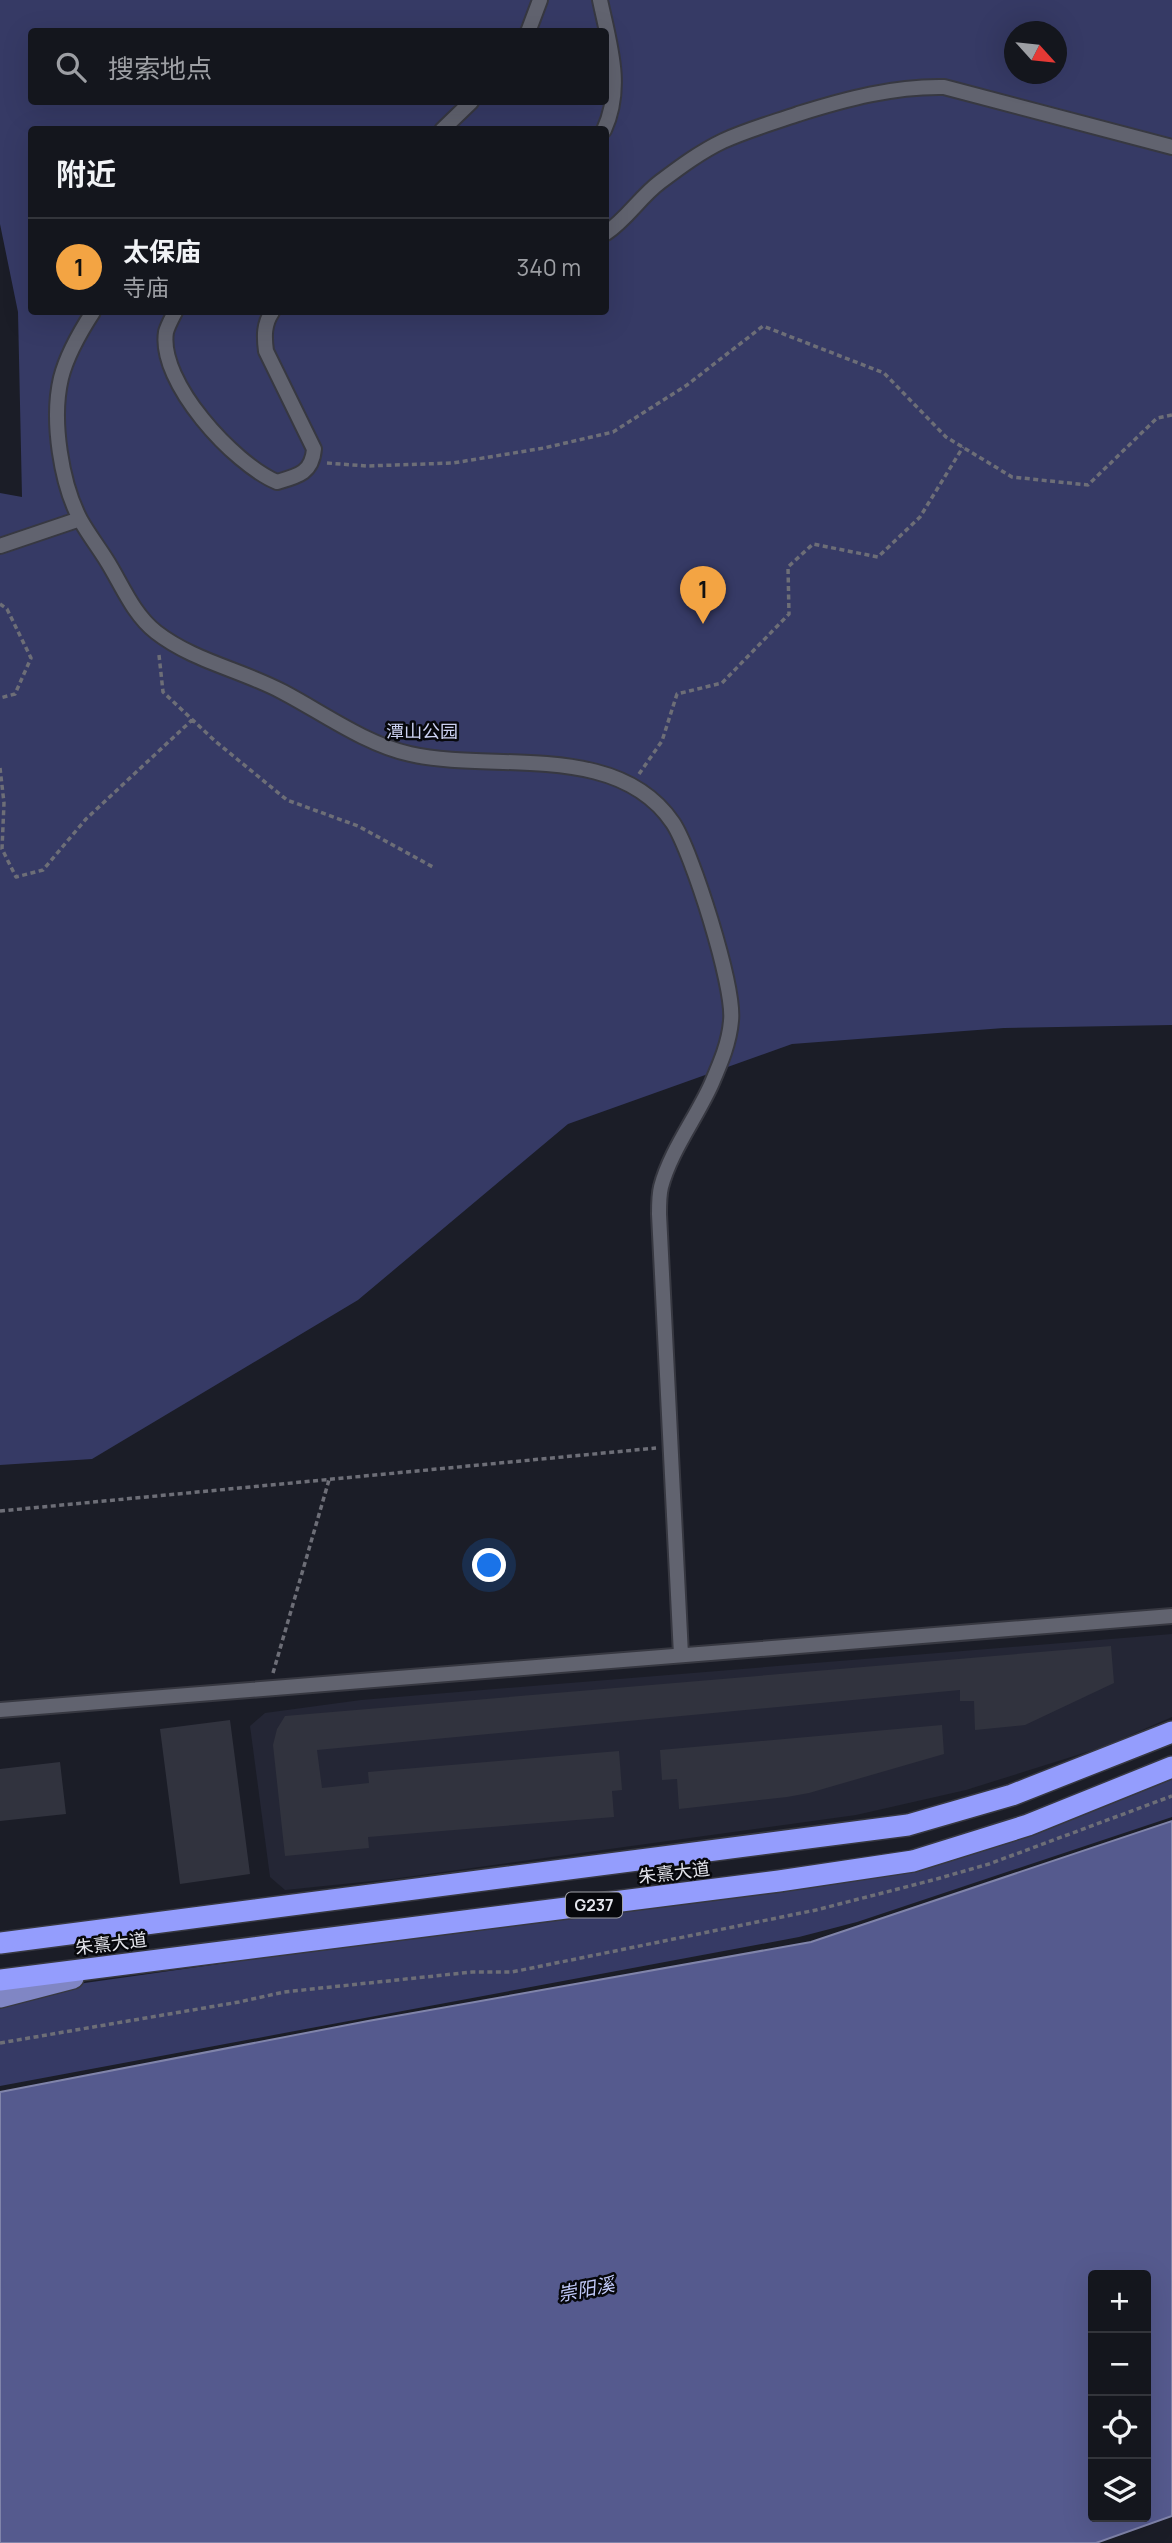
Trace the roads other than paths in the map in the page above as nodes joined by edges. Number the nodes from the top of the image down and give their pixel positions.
1 (540, 0) edge
2 (600, 0) edge
3 (530, 28) edge
4 (605, 28) edge
5 (609, 46) edge
6 (468, 105) edge
7 (446, 126) edge
8 (605, 126) edge
9 (1172, 147) edge
10 (609, 231) edge
11 (91, 315) edge
12 (174, 315) edge
13 (270, 315) edge
14 (80, 519) junction
15 (0, 546) edge
16 (1172, 1616) edge
17 (681, 1655) junction
18 (0, 1710) edge
19 (1172, 1732) edge
20 (1172, 1767) edge
21 (0, 1943) edge
22 (129, 1964) junction
23 (0, 1980) edge
24 (0, 1997) edge

1 - 3 street
2 - 4 street
5 - 8 street
6 - 7 street
9 - 10 street
11 - 14 street
12 - 13 street
14 - 15 street
14 - 17 street
16 - 17 street
17 - 18 street
19 - 21 highway, 朱熹大道 / G237
20 - 22 highway, 朱熹大道 / G237
22 - 23 highway, 朱熹大道 / G237
22 - 24 main road

